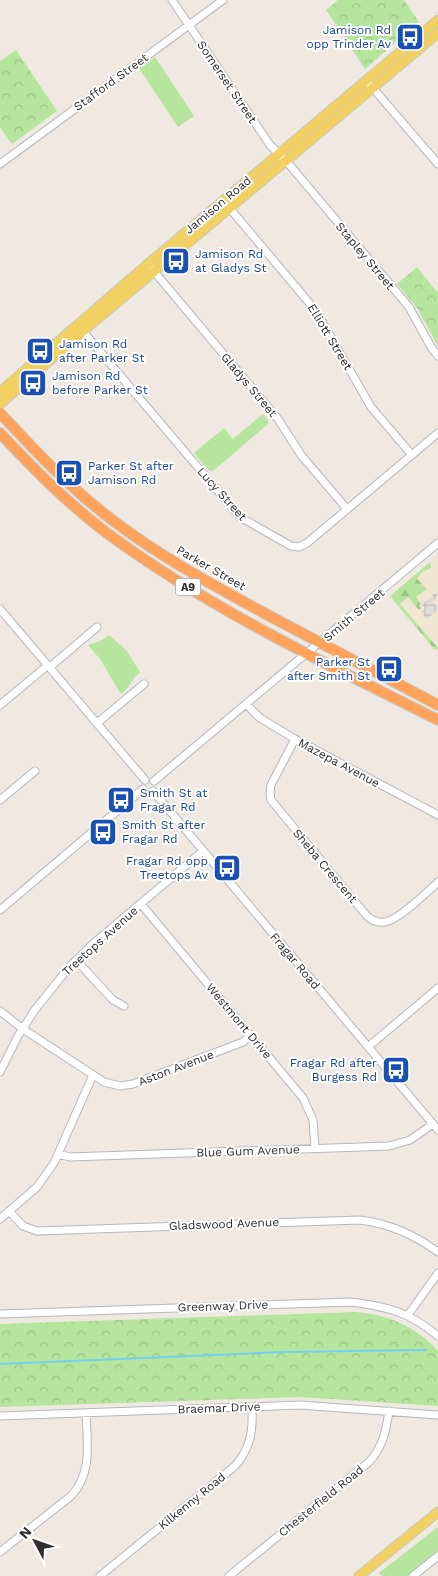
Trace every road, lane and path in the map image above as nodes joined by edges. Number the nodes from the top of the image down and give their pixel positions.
1 (172, 0) edge
2 (223, 0) edge
3 (435, 23) edge
4 (189, 25) junction
5 (438, 33) edge
6 (366, 80) junction
7 (373, 88) junction
8 (278, 155) junction
9 (286, 161) junction
10 (0, 164) edge
11 (438, 164) edge
12 (223, 200) junction
13 (230, 208) junction
14 (148, 264) junction
15 (154, 272) junction
16 (80, 328) junction
17 (438, 356) edge
18 (0, 392) edge
19 (0, 404) edge
20 (0, 413) edge
21 (0, 433) edge
22 (438, 433) edge
23 (412, 455) junction
24 (347, 509) junction
25 (438, 543) edge
26 (0, 609) edge
27 (97, 627) dead end
28 (320, 643) junction
29 (307, 653) junction
30 (49, 666) junction
31 (144, 684) dead end
32 (246, 704) junction
33 (0, 705) edge
34 (438, 705) edge
35 (438, 720) edge
36 (97, 723) junction
37 (295, 739) junction
38 (35, 771) dead end
39 (145, 780) junction
40 (154, 781) junction
41 (143, 789) junction
42 (153, 791) junction
43 (0, 800) edge
44 (438, 815) edge
45 (204, 851) junction
46 (438, 882) edge
47 (141, 904) junction
48 (0, 910) edge
49 (76, 960) junction
50 (438, 988) edge
51 (124, 1006) dead end
52 (0, 1011) edge
53 (23, 1028) junction
54 (251, 1035) junction
55 (368, 1047) junction
56 (0, 1072) edge
57 (93, 1075) junction
58 (436, 1127) edge
59 (315, 1148) junction
60 (58, 1154) junction
61 (9, 1211) junction
62 (0, 1219) edge
63 (438, 1252) edge
64 (438, 1273) edge
65 (0, 1314) edge
66 (408, 1315) junction
67 (438, 1336) edge
68 (252, 1407) junction
69 (389, 1411) junction
70 (86, 1413) junction
71 (438, 1414) edge
72 (0, 1416) edge
73 (438, 1512) edge
74 (0, 1552) edge
75 (438, 1556) edge
76 (100, 1576) edge
77 (229, 1576) edge
78 (359, 1576) edge
79 (413, 1576) edge

1 - 4 street, Somerset Street
2 - 4 street, Stafford Street
3 - 5 street
3 - 6 main road, Jamison Road
4 - 8 street, Somerset Street
4 - 10 street, Stafford Street
5 - 7 main road, Jamison Road
6 - 7 street
6 - 8 main road, Jamison Road
7 - 9 main road, Jamison Road
7 - 11 street
8 - 9 street, Somerset Street
8 - 12 main road, Jamison Road
9 - 13 main road, Jamison Road
9 - 17 street, Stapley Street
12 - 13 street, Elliott Street
12 - 14 main road, Jamison Road
13 - 15 main road, Jamison Road
13 - 23 street, Elliott Street
14 - 15 street, Gladys Street
14 - 16 main road, Jamison Road
15 - 16 main road, Jamison Road
15 - 24 street, Gladys Street
16 - 18 main road, Jamison Road
16 - 19 main road, Jamison Road
16 - 24 street, Lucy Street
20 - 28 highway, Parker Street / A9
21 - 29 highway, A9
22 - 23 street, Lucy Street
23 - 24 street, Lucy Street
25 - 28 street, Smith Street
26 - 30 street
27 - 30 street
28 - 29 street, Smith Street
28 - 34 highway, Parker Street / A9
29 - 32 street, Smith Street
29 - 35 highway, A9
30 - 33 street
30 - 36 street
31 - 36 street
32 - 37 street, Mazepa Avenue
32 - 40 street, Smith Street
36 - 39 street
37 - 44 street, Mazepa Avenue
37 - 46 street, Sheba Crescent
38 - 43 street
39 - 40 street
39 - 41 street
40 - 42 street
41 - 42 street
41 - 48 street
42 - 45 street, Fragar Road
45 - 47 street, Treetops Avenue
45 - 55 street, Fragar Road
47 - 49 street, Treetops Avenue
47 - 54 street, Westmont Drive
49 - 51 street
49 - 53 street, Treetops Avenue
50 - 55 street
52 - 53 street, Aston Avenue
53 - 56 street, Treetops Avenue
53 - 57 street, Aston Avenue
54 - 57 street, Aston Avenue
54 - 59 street, Westmont Drive
55 - 58 street, Fragar Road
57 - 60 street
58 - 59 street, Blue Gum Avenue
59 - 60 street, Blue Gum Avenue
60 - 61 street
61 - 62 street
61 - 63 street, Gladswood Avenue
64 - 66 street
65 - 66 street, Greenway Drive
66 - 67 street, Greenway Drive
68 - 69 street, Braemar Drive
68 - 70 street, Braemar Drive
68 - 76 street, Kilkenny Road
69 - 71 street, Braemar Drive
69 - 77 street, Chesterfield Road
70 - 72 street, Braemar Drive
70 - 74 street
73 - 78 main road
75 - 79 street

